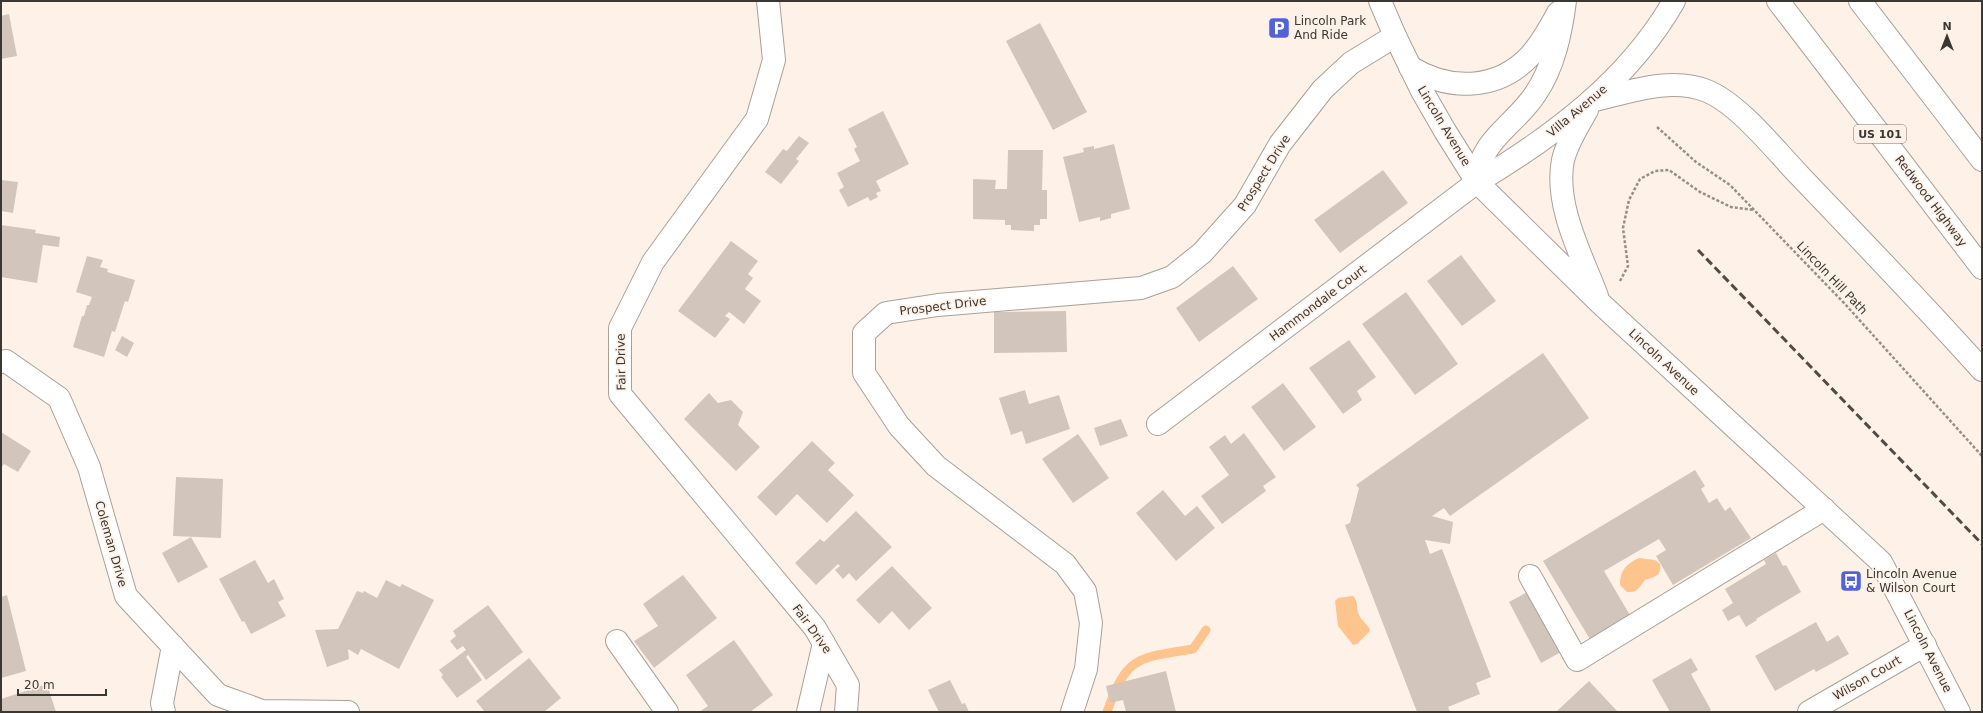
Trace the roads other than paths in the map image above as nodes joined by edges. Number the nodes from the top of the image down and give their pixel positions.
1 (768, 1) edge
2 (1380, 1) edge
3 (1565, 1) edge
4 (1674, 1) edge
5 (1778, 1) edge
6 (1860, 1) edge
7 (1395, 36) junction
8 (1410, 67) junction
9 (1591, 102) junction
10 (1982, 160) edge
11 (1477, 182) junction
12 (1982, 268) edge
13 (1602, 305) junction
14 (1, 362) edge
15 (1982, 370) edge
16 (1158, 424) dead end
17 (1824, 509) junction
18 (1530, 576) dead end
19 (617, 641) dead end
20 (824, 643) junction
21 (1925, 645) junction
22 (173, 646) junction
23 (164, 712) edge
24 (348, 712) edge
25 (667, 712) edge
26 (808, 712) edge
27 (846, 712) edge
28 (1072, 712) edge
29 (1809, 712) edge
30 (1959, 712) edge

1 - 20 main road, Fair Drive
2 - 7 main road, Lincoln Avenue
3 - 8 main road
3 - 11 main road
4 - 9 main road, Villa Avenue
5 - 12 main road, Redwood Highway / US 101
6 - 10 main road
7 - 8 main road, Lincoln Avenue
7 - 28 main road, Prospect Drive
8 - 11 main road, Lincoln Avenue
9 - 11 main road, Villa Avenue
9 - 13 main road
9 - 15 main road
11 - 13 main road, Lincoln Avenue
11 - 16 main road, Hammondale Court
13 - 17 main road, Lincoln Avenue
14 - 22 main road, Coleman Drive
17 - 18 main road
17 - 21 main road, Lincoln Avenue
19 - 25 main road
20 - 26 main road
20 - 27 main road, Fair Drive
21 - 29 main road, Wilson Court
21 - 30 main road, Lincoln Avenue
22 - 23 main road
22 - 24 main road, Coleman Drive

